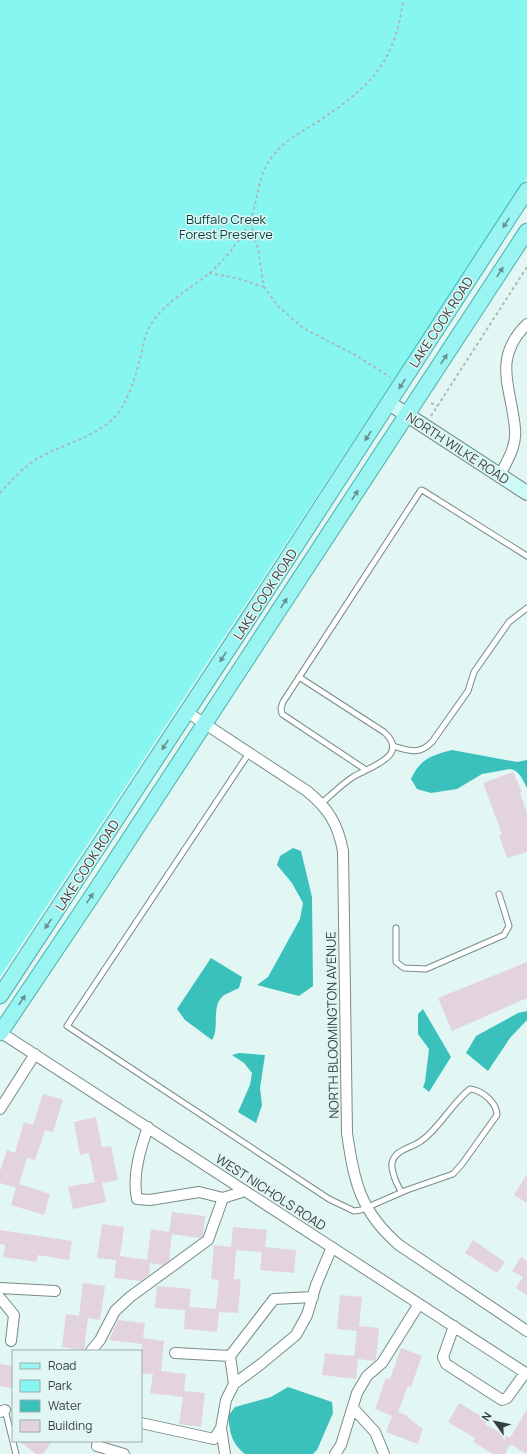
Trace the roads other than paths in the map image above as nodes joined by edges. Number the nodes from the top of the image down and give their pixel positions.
1 (527, 190) edge
2 (527, 232) edge
3 (527, 324) edge
4 (389, 404) junction
5 (407, 416) junction
6 (500, 475) junction
7 (527, 493) edge
8 (527, 556) edge
9 (527, 609) edge
10 (299, 677) junction
11 (187, 712) junction
12 (204, 724) junction
13 (393, 746) junction
14 (249, 753) junction
15 (366, 770) junction
16 (322, 803) junction
17 (499, 894) dead end
18 (396, 928) dead end
19 (0, 996) edge
20 (0, 1032) edge
21 (36, 1054) junction
22 (0, 1109) edge
23 (148, 1127) junction
24 (245, 1191) junction
25 (402, 1192) junction
26 (223, 1198) junction
27 (367, 1207) junction
28 (332, 1247) junction
29 (0, 1288) edge
30 (55, 1291) dead end
31 (313, 1297) junction
32 (0, 1298) edge
33 (419, 1304) junction
34 (454, 1326) junction
35 (527, 1331) edge
36 (11, 1341) dead end
37 (92, 1350) edge
38 (175, 1353) dead end
39 (230, 1356) junction
40 (526, 1374) edge
41 (234, 1384) junction
42 (353, 1408) junction
43 (3, 1411) edge
44 (142, 1423) edge
45 (221, 1428) junction
46 (12, 1441) edge
47 (12, 1442) edge
48 (98, 1442) edge
49 (16, 1454) edge
50 (124, 1454) edge
51 (225, 1454) edge
52 (335, 1454) edge
53 (384, 1454) edge

1 -> 4 main road, LAKE COOK ROAD
5 -> 2 main road, LAKE COOK ROAD
3 - 6 street
4 - 5 street, NORTH WILKE ROAD
4 -> 11 main road, LAKE COOK ROAD
5 - 6 street, NORTH WILKE ROAD
12 -> 5 main road, LAKE COOK ROAD
6 - 7 street, NORTH WILKE ROAD
8 - 10 lane
9 - 13 lane
10 - 13 lane
10 - 15 lane
11 - 12 street, NORTH BLOOMINGTON AVENUE
11 -> 19 main road, LAKE COOK ROAD
12 - 14 street, NORTH BLOOMINGTON AVENUE
20 -> 12 main road, LAKE COOK ROAD
13 - 15 lane
14 - 16 street, NORTH BLOOMINGTON AVENUE
14 - 27 lane
15 - 16 lane
16 - 27 street, NORTH BLOOMINGTON AVENUE
17 - 18 lane
20 - 21 street, WEST NICHOLS ROAD
21 - 22 street
21 - 23 street, WEST NICHOLS ROAD
23 - 24 street, WEST NICHOLS ROAD
23 - 26 street
24 - 26 street
24 - 28 street, WEST NICHOLS ROAD
25 - 25 lane
25 - 27 lane
26 - 37 street
27 - 35 street, NORTH BLOOMINGTON AVENUE
28 - 31 street
28 - 33 street, WEST NICHOLS ROAD
29 - 30 street
31 - 39 street
31 - 41 street
32 - 36 street
33 - 34 street, WEST NICHOLS ROAD
33 - 42 street
34 - 40 street, WEST NICHOLS ROAD
34 - 40 street
38 - 39 street
39 - 41 street
41 - 45 street
42 - 52 street
42 - 53 street
43 - 46 lane
44 - 45 street
45 - 51 street
47 - 49 lane
48 - 50 street

